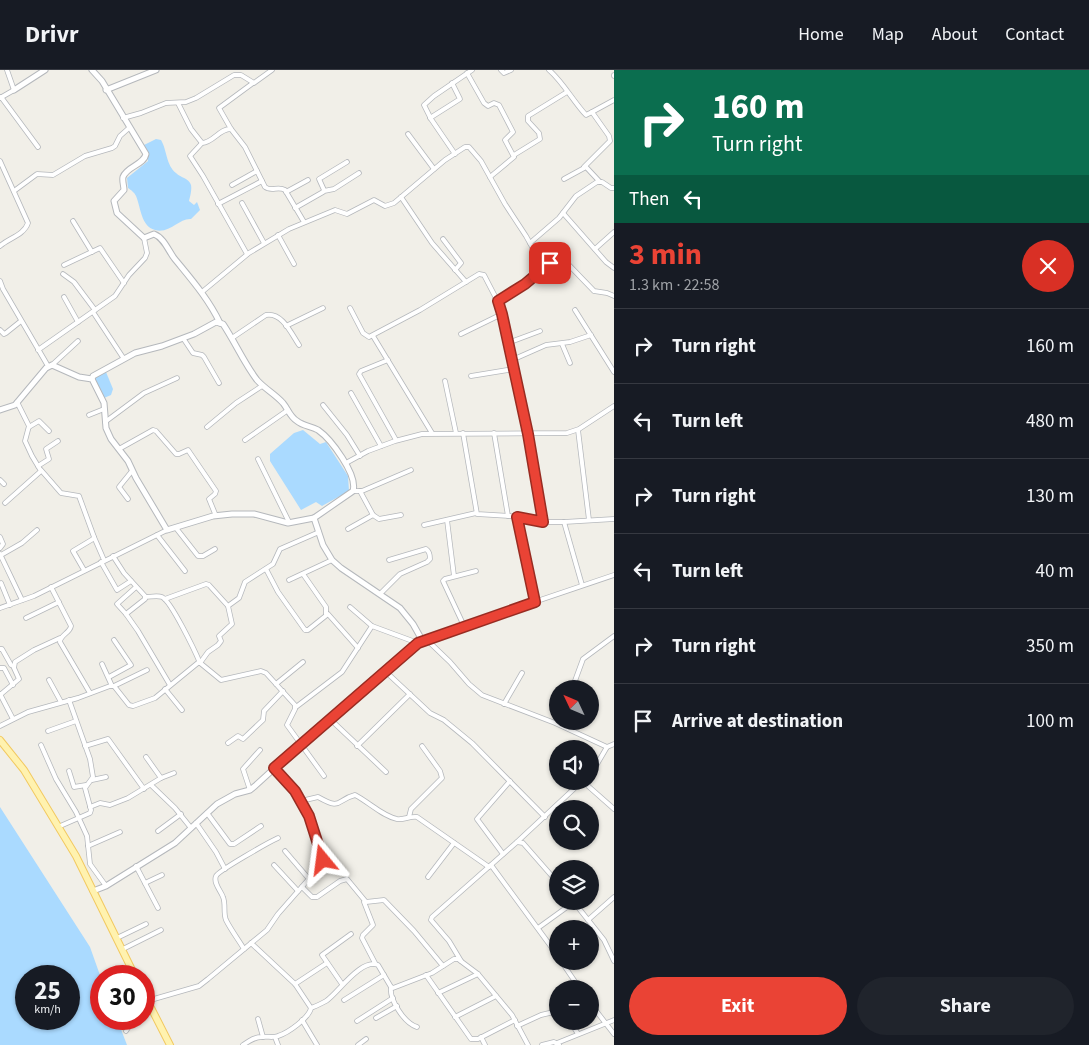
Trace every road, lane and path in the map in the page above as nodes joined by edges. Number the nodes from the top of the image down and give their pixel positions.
1 (7, 70) edge
2 (45, 70) edge
3 (92, 70) edge
4 (156, 70) edge
5 (229, 70) edge
6 (272, 70) edge
7 (472, 70) edge
8 (501, 70) edge
9 (511, 70) edge
10 (549, 70) edge
11 (467, 73) junction
12 (233, 76) junction
13 (253, 82) junction
14 (452, 83) junction
15 (14, 90) junction
16 (106, 90) junction
17 (567, 92) junction
18 (0, 98) edge
19 (614, 100) edge
20 (178, 103) junction
21 (592, 112) junction
22 (123, 118) junction
23 (430, 118) junction
24 (129, 128) junction
25 (231, 128) junction
26 (408, 134) dead end
27 (202, 143) junction
28 (38, 147) dead end
29 (455, 154) junction
30 (514, 155) junction
31 (0, 161) edge
32 (347, 162) dead end
33 (584, 167) junction
34 (434, 169) junction
35 (257, 171) junction
36 (359, 173) dead end
37 (490, 176) junction
38 (564, 179) dead end
39 (308, 180) dead end
40 (262, 181) junction
41 (600, 182) junction
42 (232, 185) dead end
43 (614, 188) edge
44 (14, 191) junction
45 (324, 191) junction
46 (286, 192) junction
47 (401, 197) junction
48 (242, 203) dead end
49 (218, 204) junction
50 (295, 208) junction
51 (563, 213) junction
52 (73, 221) dead end
53 (304, 222) junction
54 (614, 232) edge
55 (278, 235) junction
56 (144, 238) junction
57 (443, 239) dead end
58 (264, 243) junction
59 (530, 243) junction
60 (0, 246) edge
61 (595, 249) junction
62 (92, 252) junction
63 (247, 254) junction
64 (550, 263) junction
65 (294, 264) dead end
66 (64, 265) dead end
67 (614, 268) edge
68 (455, 270) junction
69 (62, 274) dead end
70 (0, 280) edge
71 (466, 282) junction
72 (124, 284) junction
73 (1, 288) edge
74 (202, 292) junction
75 (614, 296) edge
76 (64, 297) dead end
77 (498, 301) junction
78 (323, 308) dead end
79 (350, 308) dead end
80 (575, 310) dead end
81 (94, 311) junction
82 (502, 314) junction
83 (21, 321) junction
84 (78, 322) junction
85 (220, 323) junction
86 (286, 326) junction
87 (0, 330) edge
88 (540, 331) dead end
89 (462, 334) dead end
90 (591, 335) junction
91 (373, 336) junction
92 (184, 338) junction
93 (232, 338) junction
94 (78, 341) dead end
95 (508, 343) junction
96 (562, 344) junction
97 (299, 345) dead end
98 (38, 350) junction
99 (124, 359) junction
100 (388, 360) junction
101 (512, 360) junction
102 (570, 364) dead end
103 (50, 366) junction
104 (514, 369) junction
105 (614, 372) edge
106 (471, 376) dead end
107 (177, 378) dead end
108 (92, 379) junction
109 (445, 381) dead end
110 (219, 383) dead end
111 (262, 386) junction
112 (351, 393) dead end
113 (17, 402) junction
114 (323, 405) dead end
115 (614, 406) edge
116 (104, 409) junction
117 (0, 410) edge
118 (289, 410) junction
119 (89, 415) dead end
120 (105, 422) junction
121 (29, 427) junction
122 (207, 427) dead end
123 (578, 430) junction
124 (49, 431) dead end
125 (432, 433) junction
126 (456, 433) junction
127 (463, 433) junction
128 (494, 433) junction
129 (528, 434) junction
130 (245, 440) dead end
131 (396, 440) junction
132 (58, 441) dead end
133 (381, 446) junction
134 (119, 449) junction
135 (360, 456) junction
136 (258, 459) dead end
137 (346, 463) junction
138 (39, 468) junction
139 (411, 470) dead end
140 (132, 471) junction
141 (0, 480) edge
142 (4, 484) dead end
143 (353, 491) junction
144 (360, 491) junction
145 (128, 499) dead end
146 (5, 503) dead end
147 (476, 513) junction
148 (373, 515) junction
149 (401, 515) dead end
150 (216, 516) junction
151 (508, 516) junction
152 (517, 517) junction
153 (314, 518) junction
154 (614, 518) edge
155 (447, 520) junction
156 (589, 520) junction
157 (289, 522) junction
158 (543, 522) junction
159 (564, 522) junction
160 (424, 525) dead end
161 (176, 528) junction
162 (348, 529) dead end
163 (37, 530) dead end
164 (167, 530) junction
165 (319, 532) junction
166 (157, 535) junction
167 (0, 536) edge
168 (94, 537) junction
169 (0, 548) edge
170 (215, 549) dead end
171 (0, 555) edge
172 (113, 556) junction
173 (332, 560) junction
174 (389, 560) dead end
175 (102, 561) junction
176 (84, 570) junction
177 (266, 570) junction
178 (185, 571) dead end
179 (476, 571) dead end
180 (303, 574) junction
181 (614, 574) edge
182 (454, 576) junction
183 (290, 580) dead end
184 (131, 582) junction
185 (1, 583) edge
186 (582, 585) junction
187 (51, 587) junction
188 (136, 587) junction
189 (380, 594) junction
190 (146, 597) junction
191 (22, 600) junction
192 (165, 600) junction
193 (59, 602) junction
194 (535, 602) junction
195 (10, 605) junction
196 (228, 606) junction
197 (350, 607) dead end
198 (0, 608) edge
199 (126, 614) junction
200 (326, 614) junction
201 (26, 618) dead end
202 (372, 626) junction
203 (464, 626) junction
204 (614, 636) edge
205 (60, 638) junction
206 (114, 640) dead end
207 (422, 641) junction
208 (358, 648) junction
209 (0, 649) edge
210 (303, 662) dead end
211 (200, 663) junction
212 (102, 664) dead end
213 (14, 666) junction
214 (0, 668) edge
215 (147, 670) dead end
216 (385, 671) junction
217 (522, 673) dead end
218 (109, 677) junction
219 (49, 680) dead end
220 (575, 680) edge
221 (13, 684) junction
222 (276, 684) junction
223 (170, 685) junction
224 (113, 686) junction
225 (165, 689) junction
226 (283, 691) junction
227 (90, 693) junction
228 (410, 694) junction
229 (0, 695) edge
230 (69, 700) junction
231 (61, 702) junction
232 (504, 704) junction
233 (296, 708) junction
234 (182, 710) dead end
235 (13, 718) junction
236 (330, 719) junction
237 (76, 721) junction
238 (549, 722) edge
239 (0, 726) edge
240 (569, 730) edge
241 (48, 731) dead end
242 (0, 740) edge
243 (228, 743) dead end
244 (301, 744) junction
245 (614, 744) edge
246 (41, 745) dead end
247 (85, 746) junction
248 (357, 746) junction
249 (422, 746) dead end
250 (607, 747) junction
251 (260, 750) dead end
252 (146, 757) dead end
253 (599, 761) edge
254 (274, 768) junction
255 (69, 771) dead end
256 (386, 772) dead end
257 (174, 773) dead end
258 (324, 776) dead end
259 (106, 777) dead end
260 (161, 778) junction
261 (92, 780) junction
262 (510, 781) junction
263 (86, 785) junction
264 (151, 785) junction
265 (144, 789) junction
266 (250, 790) junction
267 (573, 790) edge
268 (595, 790) edge
269 (301, 802) junction
270 (90, 807) junction
271 (614, 809) edge
272 (207, 813) junction
273 (180, 814) junction
274 (545, 817) junction
275 (78, 818) junction
276 (409, 818) junction
277 (196, 823) junction
278 (261, 826) dead end
279 (58, 827) junction
280 (191, 828) junction
281 (158, 830) dead end
282 (120, 832) dead end
283 (278, 838) dead end
284 (517, 842) junction
285 (454, 843) junction
286 (88, 846) junction
287 (285, 851) dead end
288 (503, 854) junction
289 (274, 865) dead end
290 (136, 866) junction
291 (490, 866) junction
292 (224, 869) junction
293 (549, 873) edge
294 (162, 876) dead end
295 (428, 877) dead end
296 (309, 879) junction
297 (145, 883) junction
298 (106, 886) junction
299 (302, 887) junction
300 (93, 891) junction
301 (298, 891) junction
302 (614, 897) edge
303 (364, 901) junction
304 (158, 908) dead end
305 (562, 910) edge
306 (580, 910) edge
307 (588, 920) joint
308 (146, 924) dead end
309 (538, 928) junction
310 (161, 930) dead end
311 (351, 934) dead end
312 (599, 934) edge
313 (117, 938) junction
314 (251, 943) junction
315 (549, 943) edge
316 (123, 949) junction
317 (244, 949) junction
318 (461, 961) junction
319 (614, 962) edge
320 (327, 963) junction
321 (375, 963) junction
322 (130, 965) edge
323 (442, 966) junction
324 (478, 974) junction
325 (426, 975) junction
326 (384, 976) junction
327 (295, 984) junction
328 (342, 984) junction
329 (391, 986) junction
330 (438, 993) junction
331 (496, 996) junction
332 (393, 998) junction
333 (155, 1000) edge
334 (344, 1000) dead end
335 (397, 1006) junction
336 (311, 1008) junction
337 (549, 1013) edge
338 (599, 1016) edge
339 (455, 1017) junction
340 (376, 1018) dead end
341 (155, 1019) edge
342 (258, 1019) dead end
343 (302, 1020) junction
344 (515, 1020) junction
345 (614, 1020) edge
346 (357, 1021) dead end
347 (604, 1024) junction
348 (417, 1026) dead end
349 (517, 1026) junction
350 (576, 1030) edge
351 (578, 1034) junction
352 (614, 1034) edge
353 (263, 1036) junction
354 (275, 1037) junction
355 (481, 1037) junction
356 (366, 1039) dead end
357 (558, 1044) edge
358 (170, 1045) edge
359 (243, 1045) edge
360 (278, 1045) edge
361 (317, 1045) edge
362 (358, 1045) edge
363 (485, 1045) edge
364 (528, 1045) edge
365 (542, 1045) edge

1 - 15 street
2 - 15 street
3 - 16 street
4 - 16 street
5 - 12 street
6 - 13 street
7 - 11 street
8 - 9 street
10 - 17 street
11 - 14 street
11 - 30 street
12 - 13 street
12 - 20 street
13 - 25 street
14 - 23 street
14 - 23 street
15 - 18 street
16 - 22 street
17 - 21 street
17 - 30 street
18 - 28 street
19 - 21 street
20 - 22 street
20 - 27 street
21 - 33 street
22 - 24 street
23 - 29 street
24 - 44 street
24 - 56 street
25 - 27 street
25 - 35 street
26 - 34 street
27 - 49 street
29 - 34 street
29 - 37 street
30 - 37 street
31 - 44 street
32 - 45 street
33 - 38 street
33 - 41 street
34 - 47 street
35 - 40 street
35 - 42 street
36 - 45 street
37 - 59 street
39 - 46 street
40 - 46 street
40 - 49 street
41 - 43 street
41 - 51 street
44 - 60 street
45 - 50 street
46 - 50 street
47 - 53 street
47 - 68 street
48 - 58 street
49 - 63 street
50 - 53 street
51 - 59 street
51 - 61 street
52 - 62 street
53 - 55 street
54 - 61 street
55 - 58 street
55 - 65 street
56 - 72 street
56 - 74 street
57 - 68 street
58 - 63 street
59 - 64 street
61 - 67 street
62 - 66 street
62 - 72 street
63 - 74 street
64 - 75 street
64 - 77 street
68 - 71 street
69 - 81 street
70 - 73 street
71 - 77 street
71 - 91 street
72 - 81 street
73 - 83 street
74 - 85 street
76 - 84 street
77 - 82 street
78 - 86 street
79 - 91 street
80 - 90 street
81 - 84 street
81 - 99 street
82 - 89 street
82 - 95 street
83 - 87 street
83 - 98 street
84 - 98 street
85 - 92 street
85 - 93 street
86 - 93 street
86 - 97 street
88 - 95 street
90 - 96 street
90 - 105 street
91 - 100 street
92 - 99 street
92 - 110 street
93 - 111 street
94 - 103 street
95 - 101 street
96 - 101 street
96 - 102 street
98 - 103 street
99 - 108 street
100 - 125 street
100 - 131 street
101 - 104 street
103 - 108 street
103 - 113 street
104 - 106 street
104 - 129 street
107 - 120 street
108 - 116 street
109 - 126 street
111 - 118 street
111 - 122 street
112 - 133 street
113 - 117 street
113 - 121 street
114 - 135 street
115 - 123 street
116 - 119 street
116 - 120 street
118 - 130 street
118 - 137 street
120 - 134 street
121 - 124 street
121 - 138 street
123 - 129 street
123 - 156 street
125 - 126 street
125 - 131 street
126 - 127 street
127 - 128 street
127 - 147 street
128 - 129 street
128 - 151 street
129 - 158 street
131 - 133 street
132 - 138 street
133 - 135 street
134 - 140 street
134 - 150 street
135 - 137 street
136 - 157 street
137 - 143 street
138 - 146 street
138 - 168 street
139 - 144 street
140 - 145 street
140 - 164 street
141 - 142 street
143 - 144 street
143 - 153 street
144 - 148 street
147 - 151 street
147 - 155 street
148 - 149 street
148 - 162 street
150 - 157 street
150 - 161 street
151 - 152 street
152 - 158 street
152 - 194 street
153 - 157 street
153 - 165 street
154 - 156 street
155 - 160 street
155 - 182 street
156 - 159 street
158 - 159 street
159 - 186 street
161 - 164 street
161 - 170 street
163 - 171 street
164 - 166 street
165 - 173 street
165 - 177 street
166 - 172 street
166 - 178 street
167 - 169 street
168 - 175 street
168 - 176 street
171 - 191 street
172 - 175 street
172 - 184 street
173 - 180 street
173 - 189 street
174 - 189 street
175 - 176 street
175 - 184 street
176 - 187 street
177 - 196 street
177 - 200 street
179 - 182 street
180 - 183 street
180 - 200 street
181 - 186 street
182 - 203 street
184 - 188 street
185 - 195 street
186 - 194 street
187 - 191 street
187 - 193 street
188 - 190 street
188 - 199 street
189 - 207 street
190 - 192 street
190 - 199 street
191 - 195 street
192 - 196 street
192 - 211 street
193 - 201 street
193 - 205 street
194 - 203 street
195 - 198 street
196 - 211 street
197 - 202 street
199 - 223 street
200 - 208 street
202 - 207 street
202 - 208 street
203 - 207 street
204 - 220 street
205 - 213 street
205 - 227 street
206 - 218 street
207 - 216 street
207 - 232 street
208 - 233 street
209 - 213 street
210 - 222 street
211 - 222 street
211 - 223 street
212 - 218 street
213 - 221 street
214 - 221 street
215 - 224 street
216 - 228 street
216 - 236 street
217 - 232 street
218 - 224 street
219 - 231 street
221 - 229 street
222 - 226 street
223 - 225 street
224 - 225 street
224 - 227 street
225 - 234 street
226 - 233 street
226 - 243 street
227 - 230 street
228 - 248 street
228 - 262 street
229 - 235 street
230 - 231 street
230 - 237 street
231 - 235 street
232 - 238 street
233 - 244 street
235 - 239 street
236 - 244 street
236 - 248 street
237 - 241 street
237 - 247 street
240 - 250 street
242 - 279 main road
244 - 254 street
244 - 258 street
245 - 250 street
246 - 275 street
247 - 261 street
247 - 265 street
248 - 256 street
249 - 276 street
250 - 253 street
251 - 266 street
252 - 260 street
254 - 266 street
254 - 269 street
255 - 263 street
257 - 260 street
259 - 261 street
260 - 264 street
261 - 263 street
262 - 274 street
262 - 288 street
263 - 270 street
264 - 265 street
264 - 273 street
265 - 270 street
266 - 272 street
267 - 274 street
268 - 271 street
269 - 276 street
269 - 296 street
270 - 275 street
272 - 277 street
272 - 278 street
273 - 280 street
273 - 281 street
274 - 284 street
275 - 279 street
275 - 286 street
276 - 285 street
277 - 280 street
277 - 292 street
279 - 300 main road
280 - 290 street
282 - 286 street
283 - 292 street
284 - 288 street
284 - 293 street
285 - 291 street
285 - 295 street
286 - 298 street
287 - 296 street
288 - 291 street
289 - 301 street
290 - 297 street
290 - 298 street
291 - 309 street
291 - 318 street
292 - 317 street
294 - 297 street
296 - 299 street
297 - 304 street
298 - 300 street
299 - 301 street
299 - 303 street
300 - 313 main road
301 - 314 street
302 - 307 street
303 - 321 street
303 - 323 street
305 - 309 street
306 - 307 street
308 - 313 street
309 - 315 street
310 - 316 street
311 - 320 street
312 - 319 street
313 - 316 main road
314 - 317 street
314 - 327 street
316 - 322 main road
317 - 333 street
318 - 323 street
318 - 324 street
320 - 327 street
320 - 328 street
321 - 326 street
321 - 328 street
323 - 325 street
324 - 330 street
324 - 331 street
325 - 329 street
325 - 330 street
326 - 329 street
326 - 334 street
327 - 336 street
328 - 336 street
329 - 332 street
330 - 339 street
331 - 339 street
331 - 344 street
332 - 335 street
332 - 346 street
335 - 340 street
335 - 348 street
336 - 343 street
337 - 349 street
338 - 347 street
339 - 355 street
341 - 358 main road
342 - 353 street
343 - 354 street
343 - 361 street
344 - 349 street
344 - 355 street
345 - 347 street
347 - 351 street
347 - 352 street
349 - 364 street
350 - 351 street
351 - 357 street
353 - 354 street
353 - 359 street
354 - 360 street
355 - 363 street
356 - 362 street
357 - 365 street

